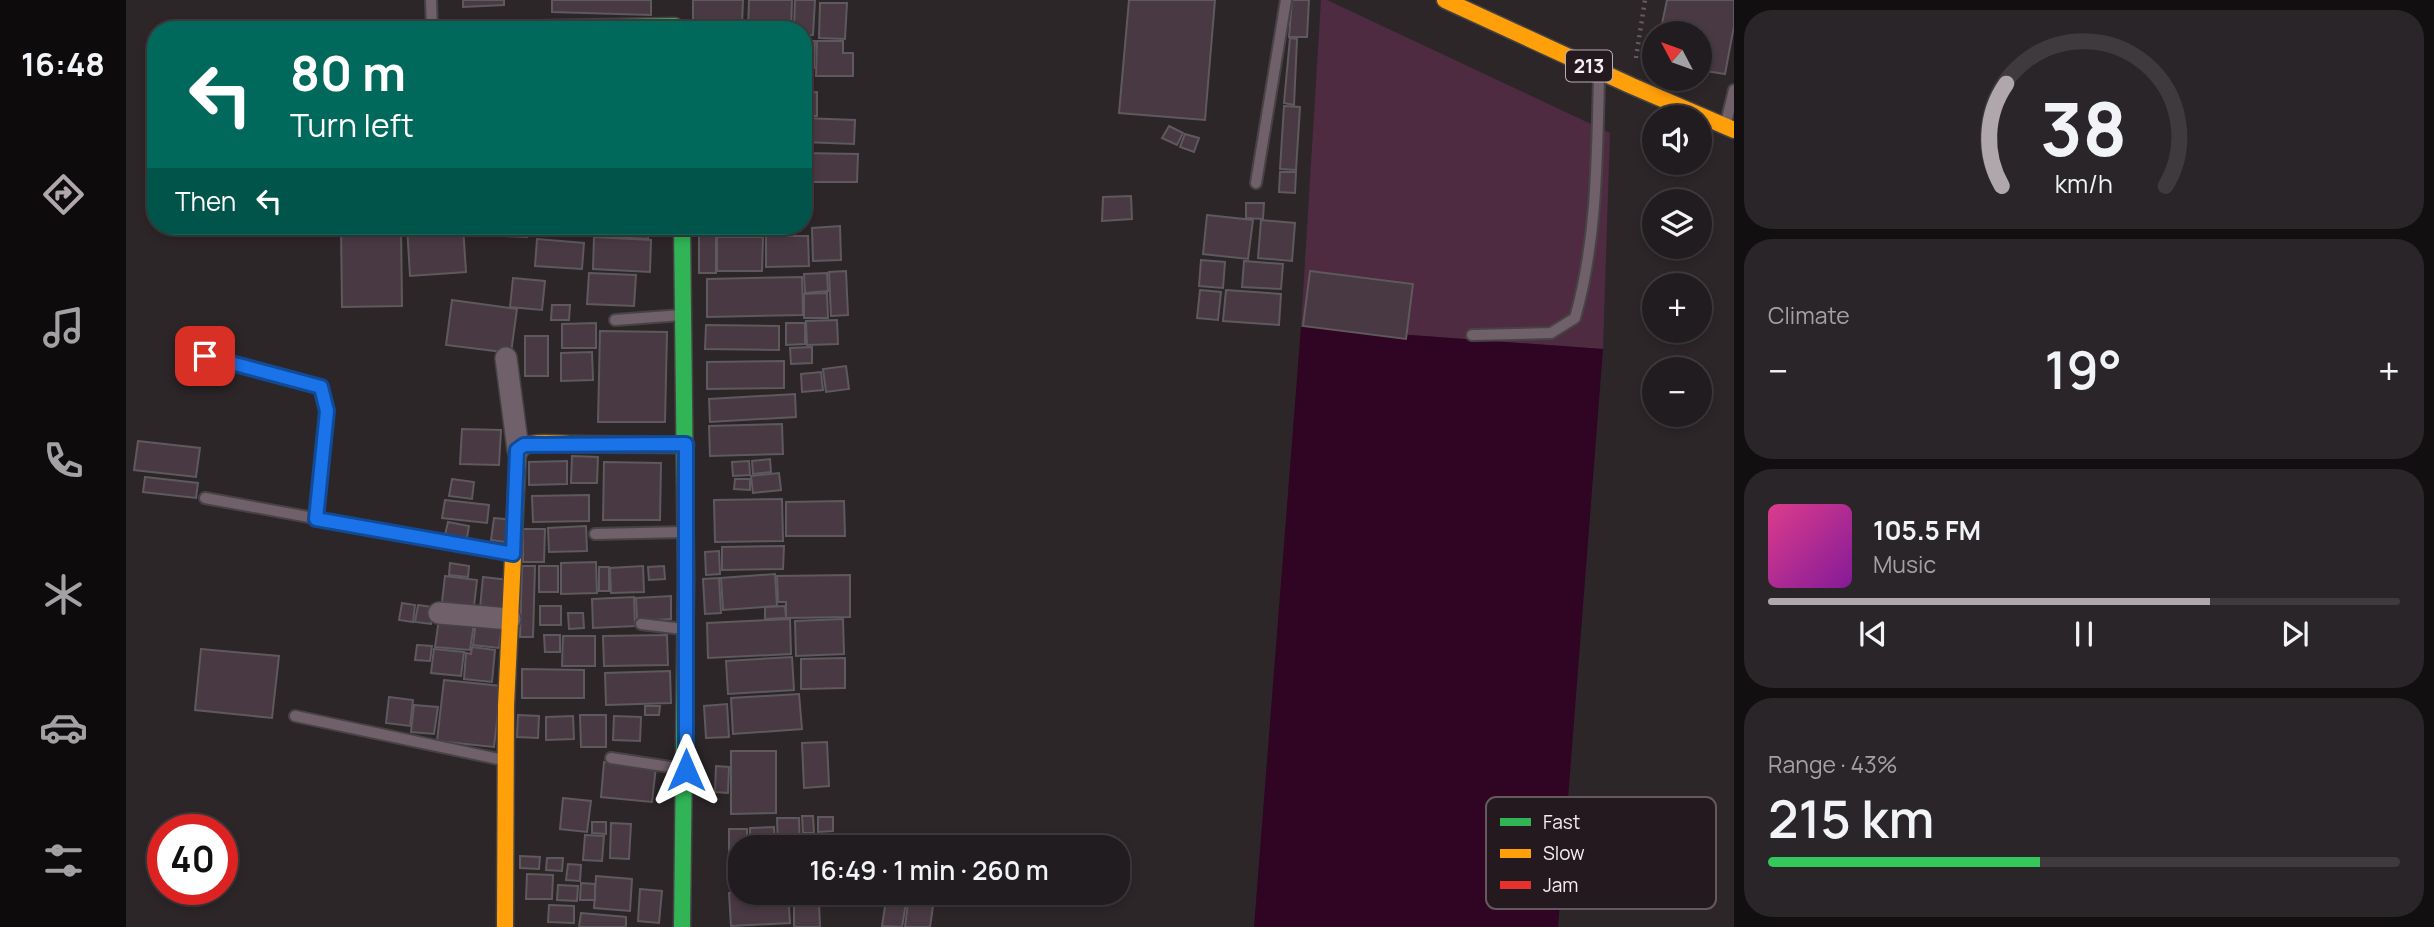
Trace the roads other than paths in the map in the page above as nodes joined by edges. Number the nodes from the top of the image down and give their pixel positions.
1 (431, 0) edge
2 (1286, 0) edge
3 (1444, 0) edge
4 (432, 21) edge
5 (1599, 71) junction
6 (1734, 90) edge
7 (1730, 128) edge
8 (1256, 183) dead end
9 (682, 235) edge
10 (684, 315) junction
11 (615, 320) dead end
12 (1472, 335) dead end
13 (205, 356) dead end
14 (506, 358) dead end
15 (686, 444) junction
16 (517, 450) junction
17 (205, 498) dead end
18 (316, 519) junction
19 (686, 532) junction
20 (595, 534) dead end
21 (513, 554) junction
22 (439, 613) dead end
23 (510, 619) junction
24 (641, 624) dead end
25 (686, 630) junction
26 (295, 716) dead end
27 (611, 758) dead end
28 (506, 760) junction
29 (686, 770) junction
30 (505, 927) edge
31 (682, 927) edge

1 - 4 lane
2 - 8 lane
3 - 5 street, 213
5 - 7 street, 213
5 - 12 lane
6 - 7 lane
9 - 10 street
10 - 11 lane
10 - 15 street
13 - 18 lane
14 - 16 street
15 - 16 street
15 - 19 street
16 - 21 street
17 - 18 lane
18 - 21 lane
19 - 20 lane
19 - 25 street
21 - 23 street
22 - 23 street
23 - 28 street
24 - 25 lane
25 - 29 street
26 - 28 lane
27 - 29 lane
28 - 30 street
29 - 31 street

